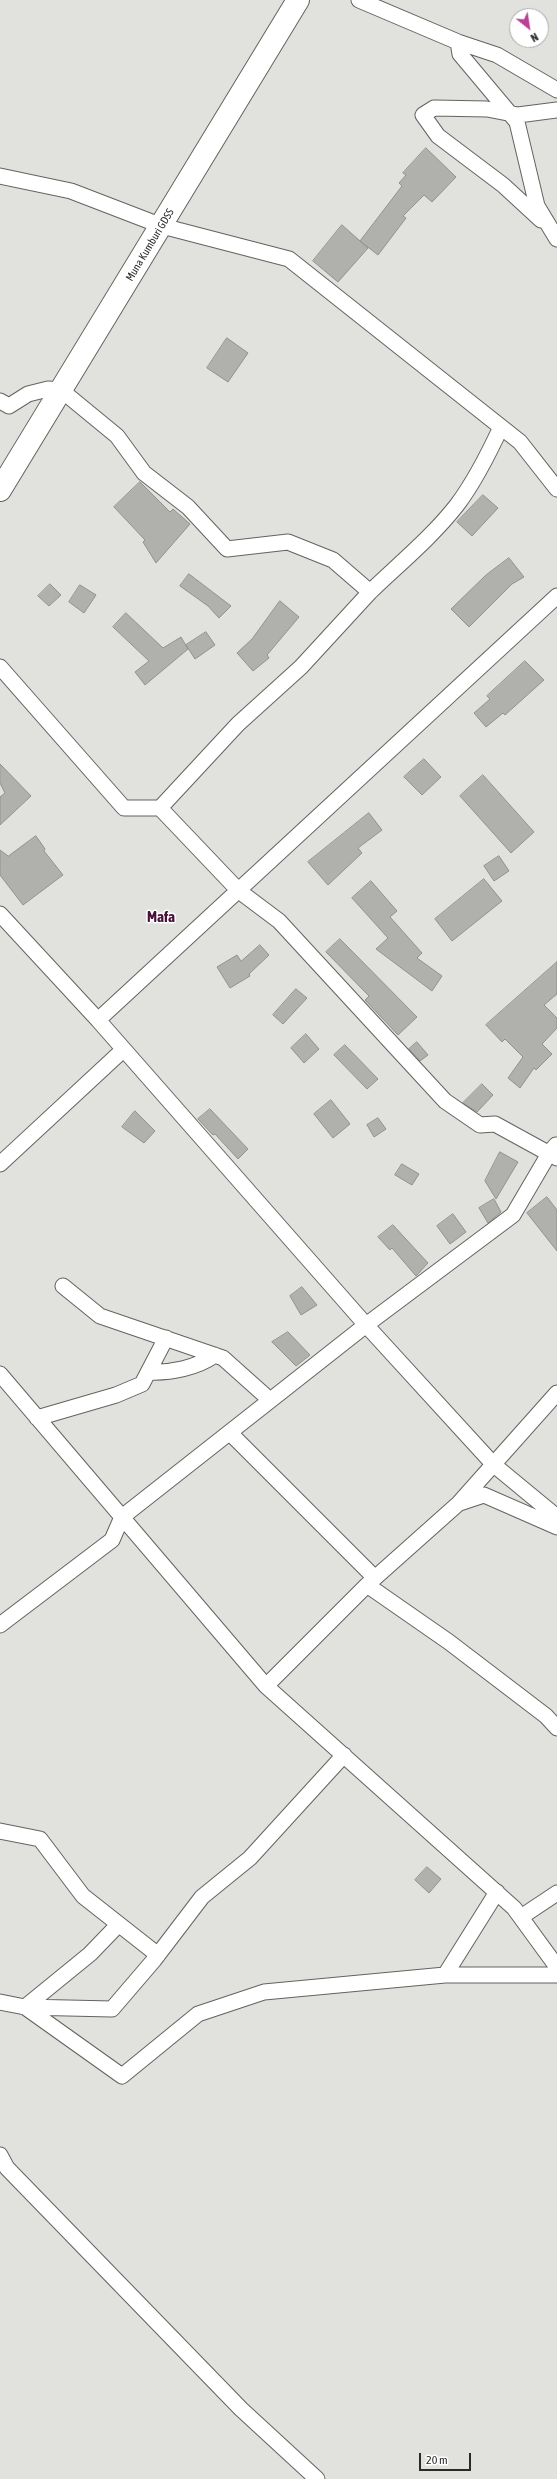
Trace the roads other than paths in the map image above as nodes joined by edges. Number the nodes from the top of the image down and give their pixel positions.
1 (298, 0) edge
2 (359, 0) edge
3 (458, 42) junction
4 (557, 90) edge
5 (557, 110) edge
6 (510, 114) junction
7 (0, 176) edge
8 (162, 226) junction
9 (554, 234) edge
10 (61, 390) junction
11 (0, 401) edge
12 (501, 427) junction
13 (557, 489) edge
14 (0, 490) edge
15 (370, 592) junction
16 (557, 596) edge
17 (0, 667) edge
18 (160, 808) junction
19 (239, 891) junction
20 (0, 914) edge
21 (98, 1020) junction
22 (123, 1050) junction
23 (555, 1152) edge
24 (0, 1164) edge
25 (63, 1286) dead end
26 (366, 1325) junction
27 (166, 1338) junction
28 (215, 1355) junction
29 (149, 1372) junction
30 (0, 1374) edge
31 (557, 1393) edge
32 (270, 1400) junction
33 (37, 1418) junction
34 (230, 1433) junction
35 (494, 1465) junction
36 (459, 1503) junction
37 (557, 1516) edge
38 (122, 1517) junction
39 (557, 1527) edge
40 (371, 1582) junction
41 (0, 1625) edge
42 (266, 1686) junction
43 (557, 1728) edge
44 (344, 1755) junction
45 (0, 1831) edge
46 (497, 1892) junction
47 (557, 1893) edge
48 (521, 1917) junction
49 (118, 1925) junction
50 (158, 1955) junction
51 (557, 1967) edge
52 (445, 1975) junction
53 (557, 1975) edge
54 (0, 1994) edge
55 (0, 2002) edge
56 (25, 2007) junction
57 (0, 2156) edge
58 (317, 2479) edge

1 - 8 highway, Muna Kumburi GDSS
2 - 3 street
3 - 4 street
3 - 6 street
5 - 6 street
6 - 9 street
6 - 9 street
7 - 8 street
8 - 10 highway, Muna Kumburi GDSS
8 - 12 street
10 - 11 street
10 - 14 highway, Muna Kumburi GDSS
10 - 15 street
12 - 13 street
12 - 15 street
15 - 18 street
16 - 19 street
17 - 18 street
18 - 19 street
19 - 21 street
19 - 23 street
20 - 21 street
21 - 22 street
22 - 24 street
22 - 26 street
23 - 26 street
25 - 27 street
26 - 32 street
26 - 35 street
27 - 28 street
27 - 29 street
28 - 29 street
28 - 32 street
29 - 33 street
30 - 33 street
31 - 35 street
32 - 34 street
33 - 38 street
34 - 38 street
34 - 40 street
35 - 36 street
35 - 37 street
36 - 39 street
36 - 40 street
38 - 41 street
38 - 42 street
40 - 42 street
40 - 43 street
42 - 44 street
44 - 46 street
44 - 50 street
45 - 49 street
46 - 48 street
46 - 52 street
47 - 48 street
48 - 51 street
49 - 50 street
49 - 56 street
50 - 56 street
52 - 53 street
52 - 56 street
54 - 56 street
55 - 56 street
57 - 58 street

